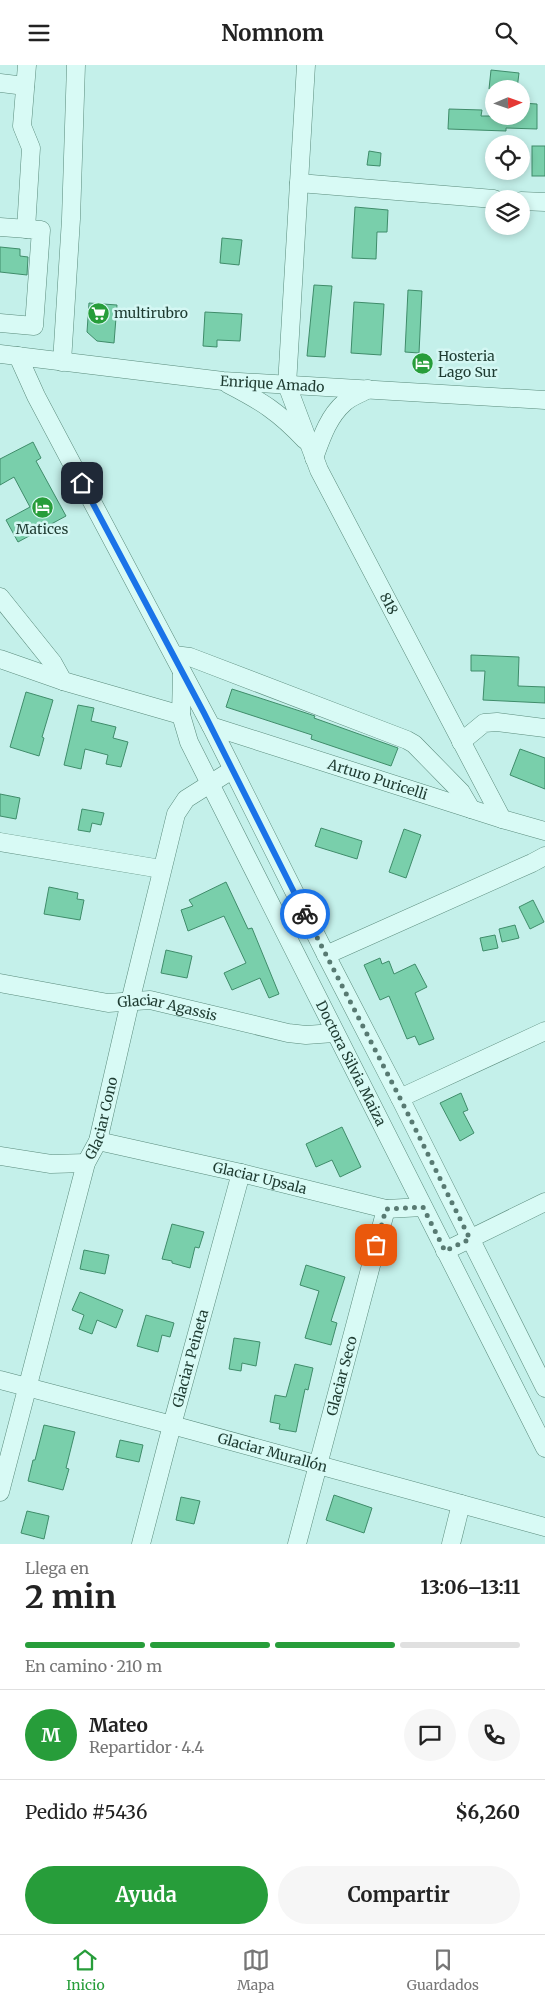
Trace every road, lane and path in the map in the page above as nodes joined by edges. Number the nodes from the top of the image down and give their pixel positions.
1 (27, 65) edge
2 (76, 65) edge
3 (306, 65) edge
4 (0, 83) edge
5 (25, 86) junction
6 (299, 183) junction
7 (485, 198) edge
8 (530, 201) edge
9 (545, 202) edge
10 (0, 227) edge
11 (34, 229) junction
12 (0, 323) edge
13 (0, 354) edge
14 (18, 356) junction
15 (62, 362) junction
16 (223, 381) junction
17 (288, 385) junction
18 (368, 389) junction
19 (545, 400) edge
20 (312, 452) junction
21 (0, 597) edge
22 (174, 655) junction
23 (0, 659) edge
24 (182, 672) junction
25 (63, 681) junction
26 (181, 715) junction
27 (211, 726) junction
28 (545, 728) edge
29 (461, 742) junction
30 (232, 770) junction
31 (208, 783) junction
32 (471, 809) junction
33 (502, 819) junction
34 (545, 831) edge
35 (0, 842) edge
36 (545, 856) edge
37 (162, 869) junction
38 (326, 955) junction
39 (0, 983) edge
40 (130, 1002) junction
41 (545, 1031) edge
42 (334, 1033) junction
43 (400, 1098) junction
44 (98, 1141) junction
45 (0, 1156) edge
46 (86, 1163) junction
47 (241, 1173) junction
48 (545, 1202) edge
49 (423, 1207) junction
50 (386, 1209) junction
51 (470, 1239) junction
52 (445, 1251) junction
53 (0, 1381) edge
54 (27, 1388) junction
55 (545, 1388) edge
56 (172, 1425) junction
57 (545, 1448) edge
58 (316, 1464) junction
59 (0, 1492) edge
60 (461, 1504) junction
61 (545, 1527) edge
62 (141, 1544) edge
63 (296, 1544) edge
64 (451, 1544) edge

1 - 5 street
2 - 15 street
3 - 6 street
4 - 5 street
5 - 11 street
6 - 7 street
6 - 17 street
8 - 9 street
10 - 11 street
11 - 12 street
13 - 14 street, Enrique Amado
14 - 15 street, Enrique Amado
14 - 22 street, Doctora Silvia Maiza
15 - 16 street, Enrique Amado
16 - 17 street, Enrique Amado
16 - 20 street
17 - 18 street, Enrique Amado
17 - 20 street, 818
18 - 19 street, Enrique Amado
18 - 20 street
20 - 29 street, 818
21 - 25 street
22 - 24 street, Doctora Silvia Maiza
22 - 32 street
23 - 25 street
24 - 26 street, Doctora Silvia Maiza
24 - 27 street, Doctora Silvia Maiza
25 - 26 street
26 - 31 street, Doctora Silvia Maiza
27 - 30 street, Doctora Silvia Maiza
27 - 32 street, Arturo Puricelli
28 - 29 street
29 - 33 street, 818
30 - 31 street, Glaciar Cono
30 - 38 street, Doctora Silvia Maiza
31 - 37 street, Glaciar Cono
31 - 42 street, Doctora Silvia Maiza
32 - 33 street, Arturo Puricelli
33 - 34 street, Arturo Puricelli
35 - 37 street
36 - 38 street
37 - 40 street, Glaciar Cono
38 - 43 street, Doctora Silvia Maiza
39 - 40 street, Glaciar Agassis
40 - 42 street, Glaciar Agassis
40 - 44 street, Glaciar Cono
41 - 43 street
42 - 49 street, Doctora Silvia Maiza
43 - 51 street, Doctora Silvia Maiza
44 - 46 street, Glaciar Cono
44 - 47 street, Glaciar Upsala
45 - 46 street
46 - 54 street, Glaciar Cono
47 - 50 street, Glaciar Upsala
47 - 56 street, Glaciar Peineta
48 - 51 street
49 - 50 street, Glaciar Upsala
49 - 52 street, Doctora Silvia Maiza
50 - 58 street, Glaciar Seco
51 - 52 street
51 - 55 street, Doctora Silvia Maiza
52 - 57 street, Doctora Silvia Maiza
53 - 54 street, Glaciar Murallón
54 - 56 street, Glaciar Murallón
54 - 59 street, Glaciar Cono
56 - 58 street, Glaciar Murallón
56 - 62 street, Glaciar Peineta
58 - 60 street, Glaciar Murallón
58 - 63 street, Glaciar Seco
60 - 61 street, Glaciar Murallón
60 - 64 street

